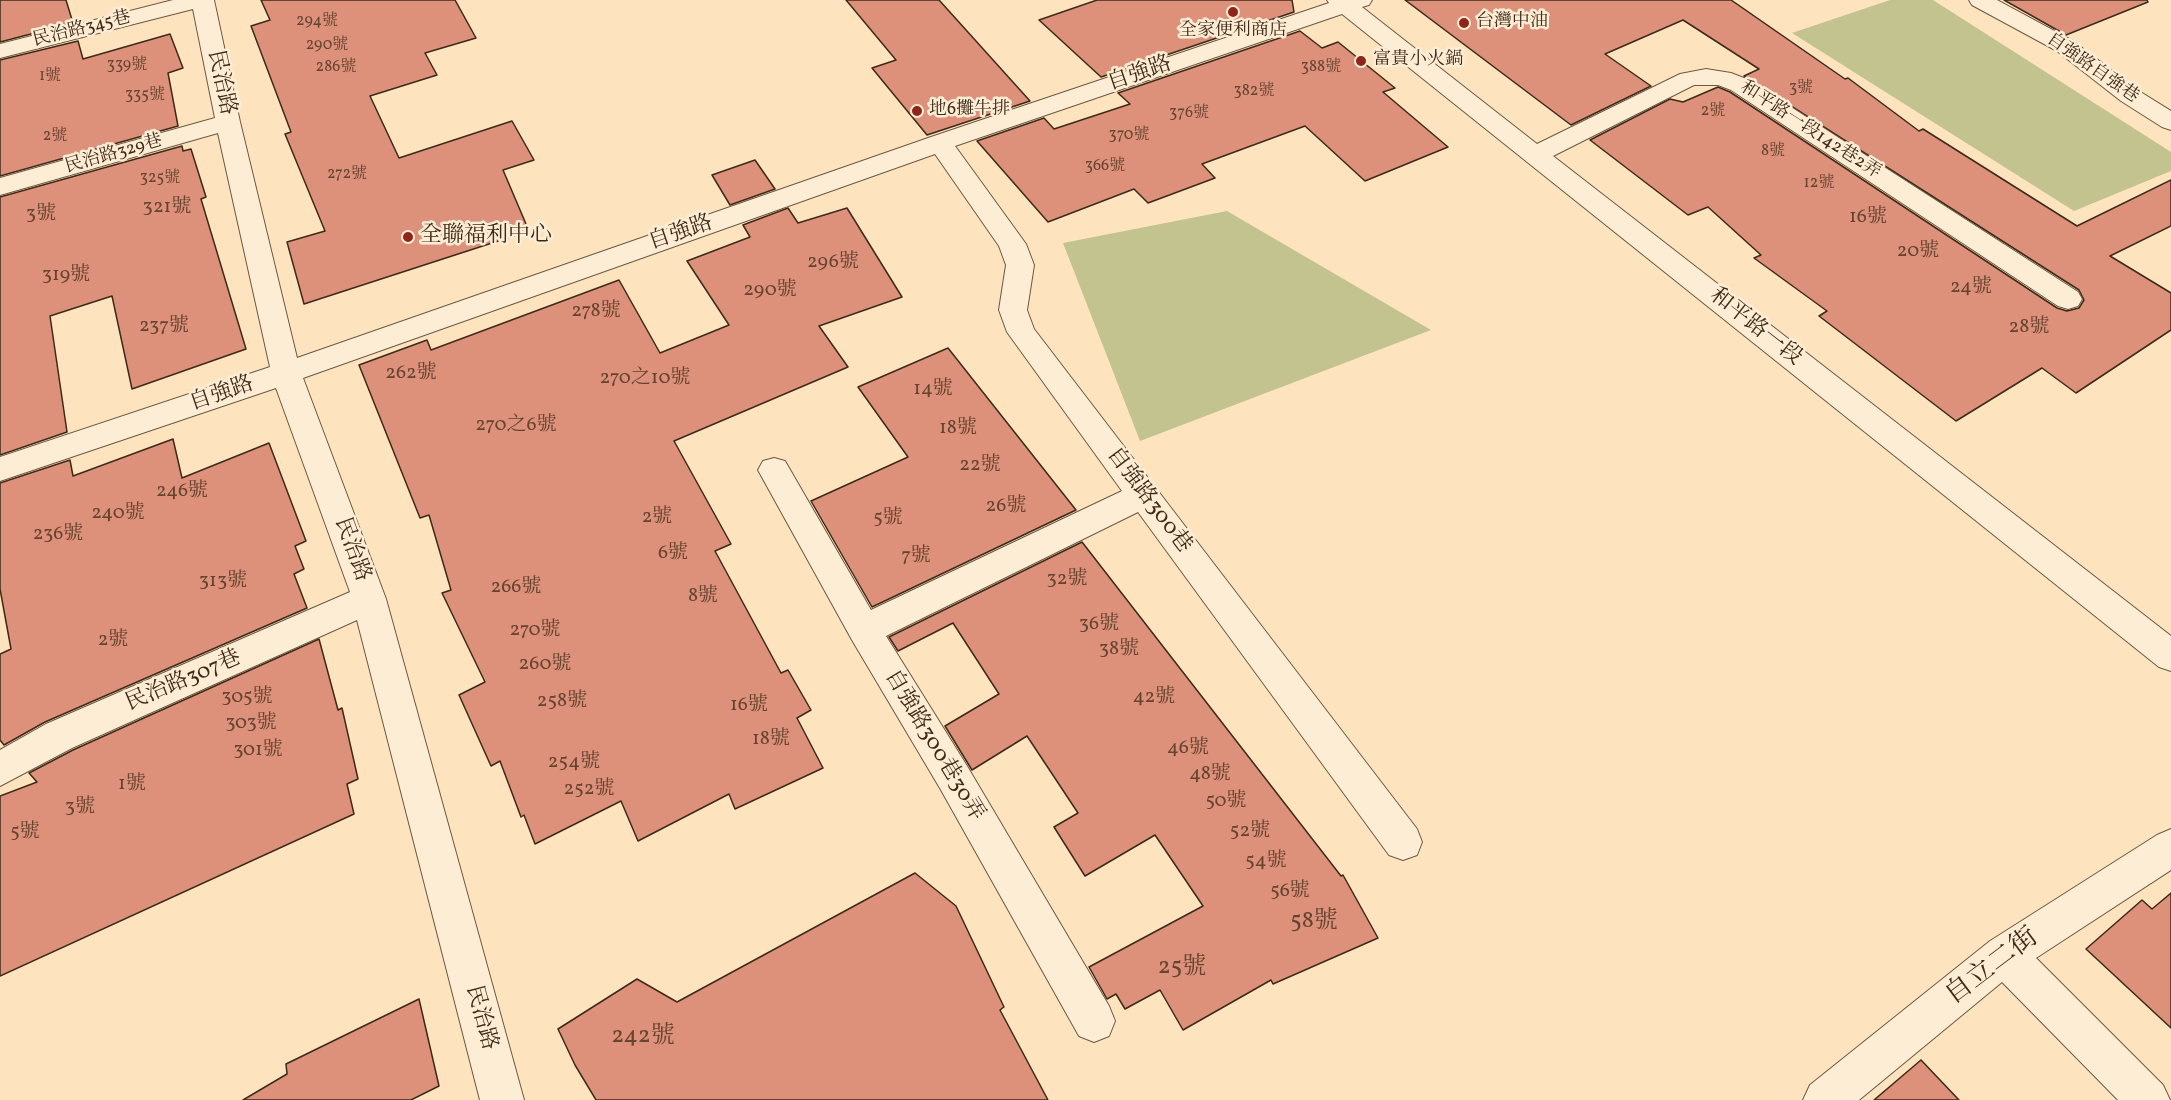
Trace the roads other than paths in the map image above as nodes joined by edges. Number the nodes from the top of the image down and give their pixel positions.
1 (201, 0) edge
2 (1980, 0) edge
3 (1348, 2) edge
4 (0, 51) edge
5 (228, 122) junction
6 (2171, 122) edge
7 (940, 143) junction
8 (1535, 155) junction
9 (0, 187) edge
10 (2068, 299) dead end
11 (286, 373) junction
12 (0, 469) edge
13 (774, 471) dead end
14 (1143, 495) junction
15 (369, 599) junction
16 (864, 630) junction
17 (2171, 656) edge
18 (0, 769) edge
19 (1404, 842) dead end
20 (2171, 848) edge
21 (2004, 955) junction
22 (1094, 1021) dead end
23 (502, 1100) edge
24 (1825, 1100) edge
25 (2148, 1100) edge

1 - 4 street, 民治路345巷
1 - 5 street, 民治路
2 - 6 street, 自強路自強巷
3 - 7 street, 自強路
3 - 8 street, 和平路一段
5 - 9 street, 民治路329巷
5 - 11 street, 民治路
7 - 11 street, 自強路
7 - 14 street, 自強路300巷
8 - 10 street, 和平路一段142巷2弄
8 - 17 street, 和平路一段
11 - 12 street, 自強路
11 - 15 street, 民治路
13 - 16 street, 自強路300巷30弄
14 - 16 street
14 - 19 street, 自強路300巷
15 - 18 street, 民治路307巷
15 - 23 street, 民治路
16 - 22 street, 自強路300巷30弄
20 - 21 street, 自立二街
21 - 24 street, 自立二街
21 - 25 street

